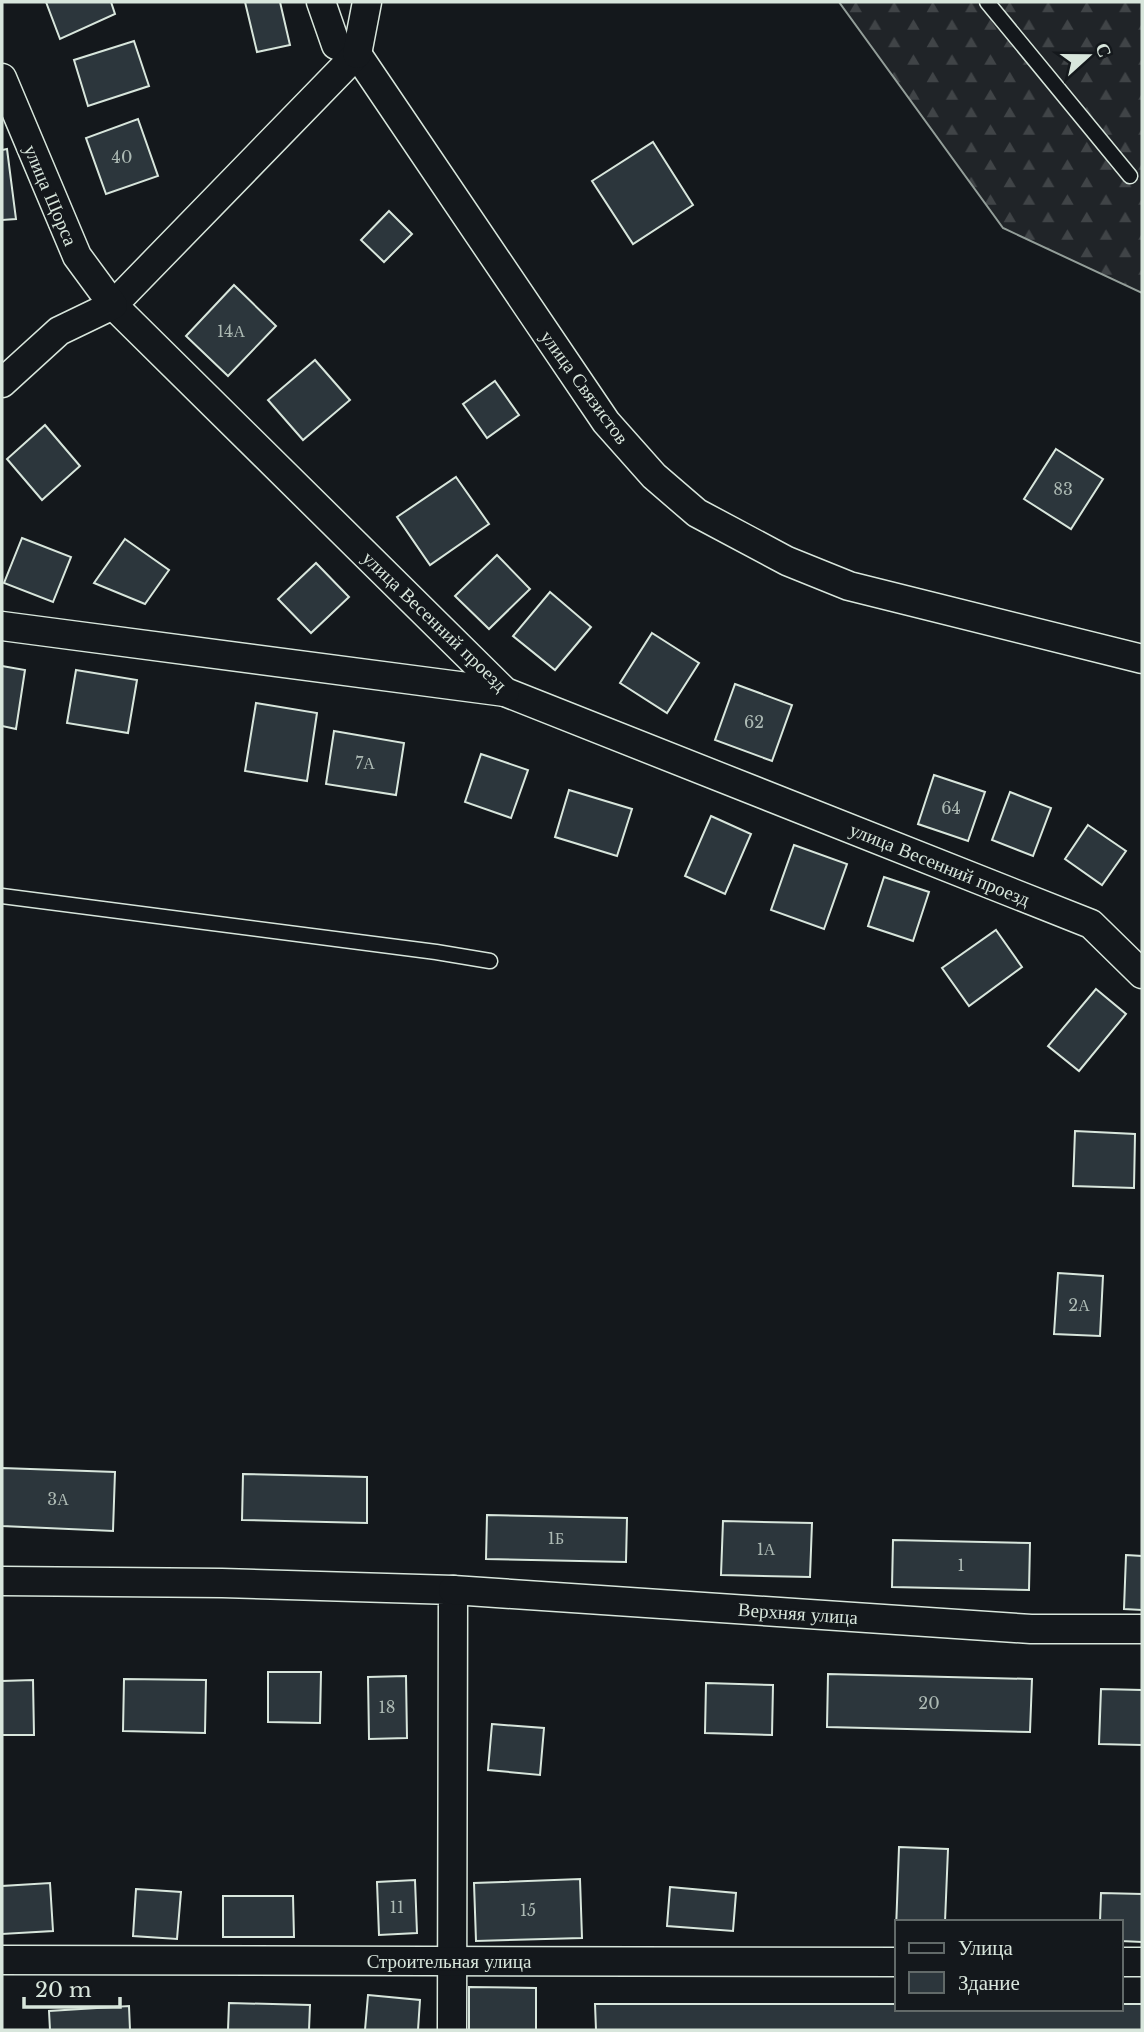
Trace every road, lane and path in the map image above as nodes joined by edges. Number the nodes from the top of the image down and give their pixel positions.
1 (321, 2) edge
2 (367, 2) edge
3 (987, 2) edge
4 (357, 54) junction
5 (2, 78) edge
6 (1130, 176) dead end
7 (113, 305) junction
8 (2, 383) edge
9 (2, 626) edge
10 (1142, 659) edge
11 (505, 692) junction
12 (2, 895) edge
13 (490, 961) dead end
14 (1142, 974) edge
15 (2, 1581) edge
16 (453, 1590) junction
17 (1142, 1629) edge
18 (2, 1960) edge
19 (453, 1961) junction
20 (895, 1962) edge
21 (1123, 1962) edge
22 (1142, 1962) edge
23 (452, 2030) edge

1 - 4 street, улица Связистов
2 - 4 street
3 - 6 lane
4 - 7 street
4 - 10 street, улица Связистов
5 - 7 street, улица Щорса
7 - 8 street
7 - 11 street, улица Весенний проезд
9 - 11 street
11 - 14 street, улица Весенний проезд
12 - 13 lane
15 - 16 street, Верхняя улица
16 - 17 street, Верхняя улица
16 - 19 street
18 - 19 street, Строительная улица
19 - 20 street, Строительная улица
19 - 23 street
21 - 22 street

